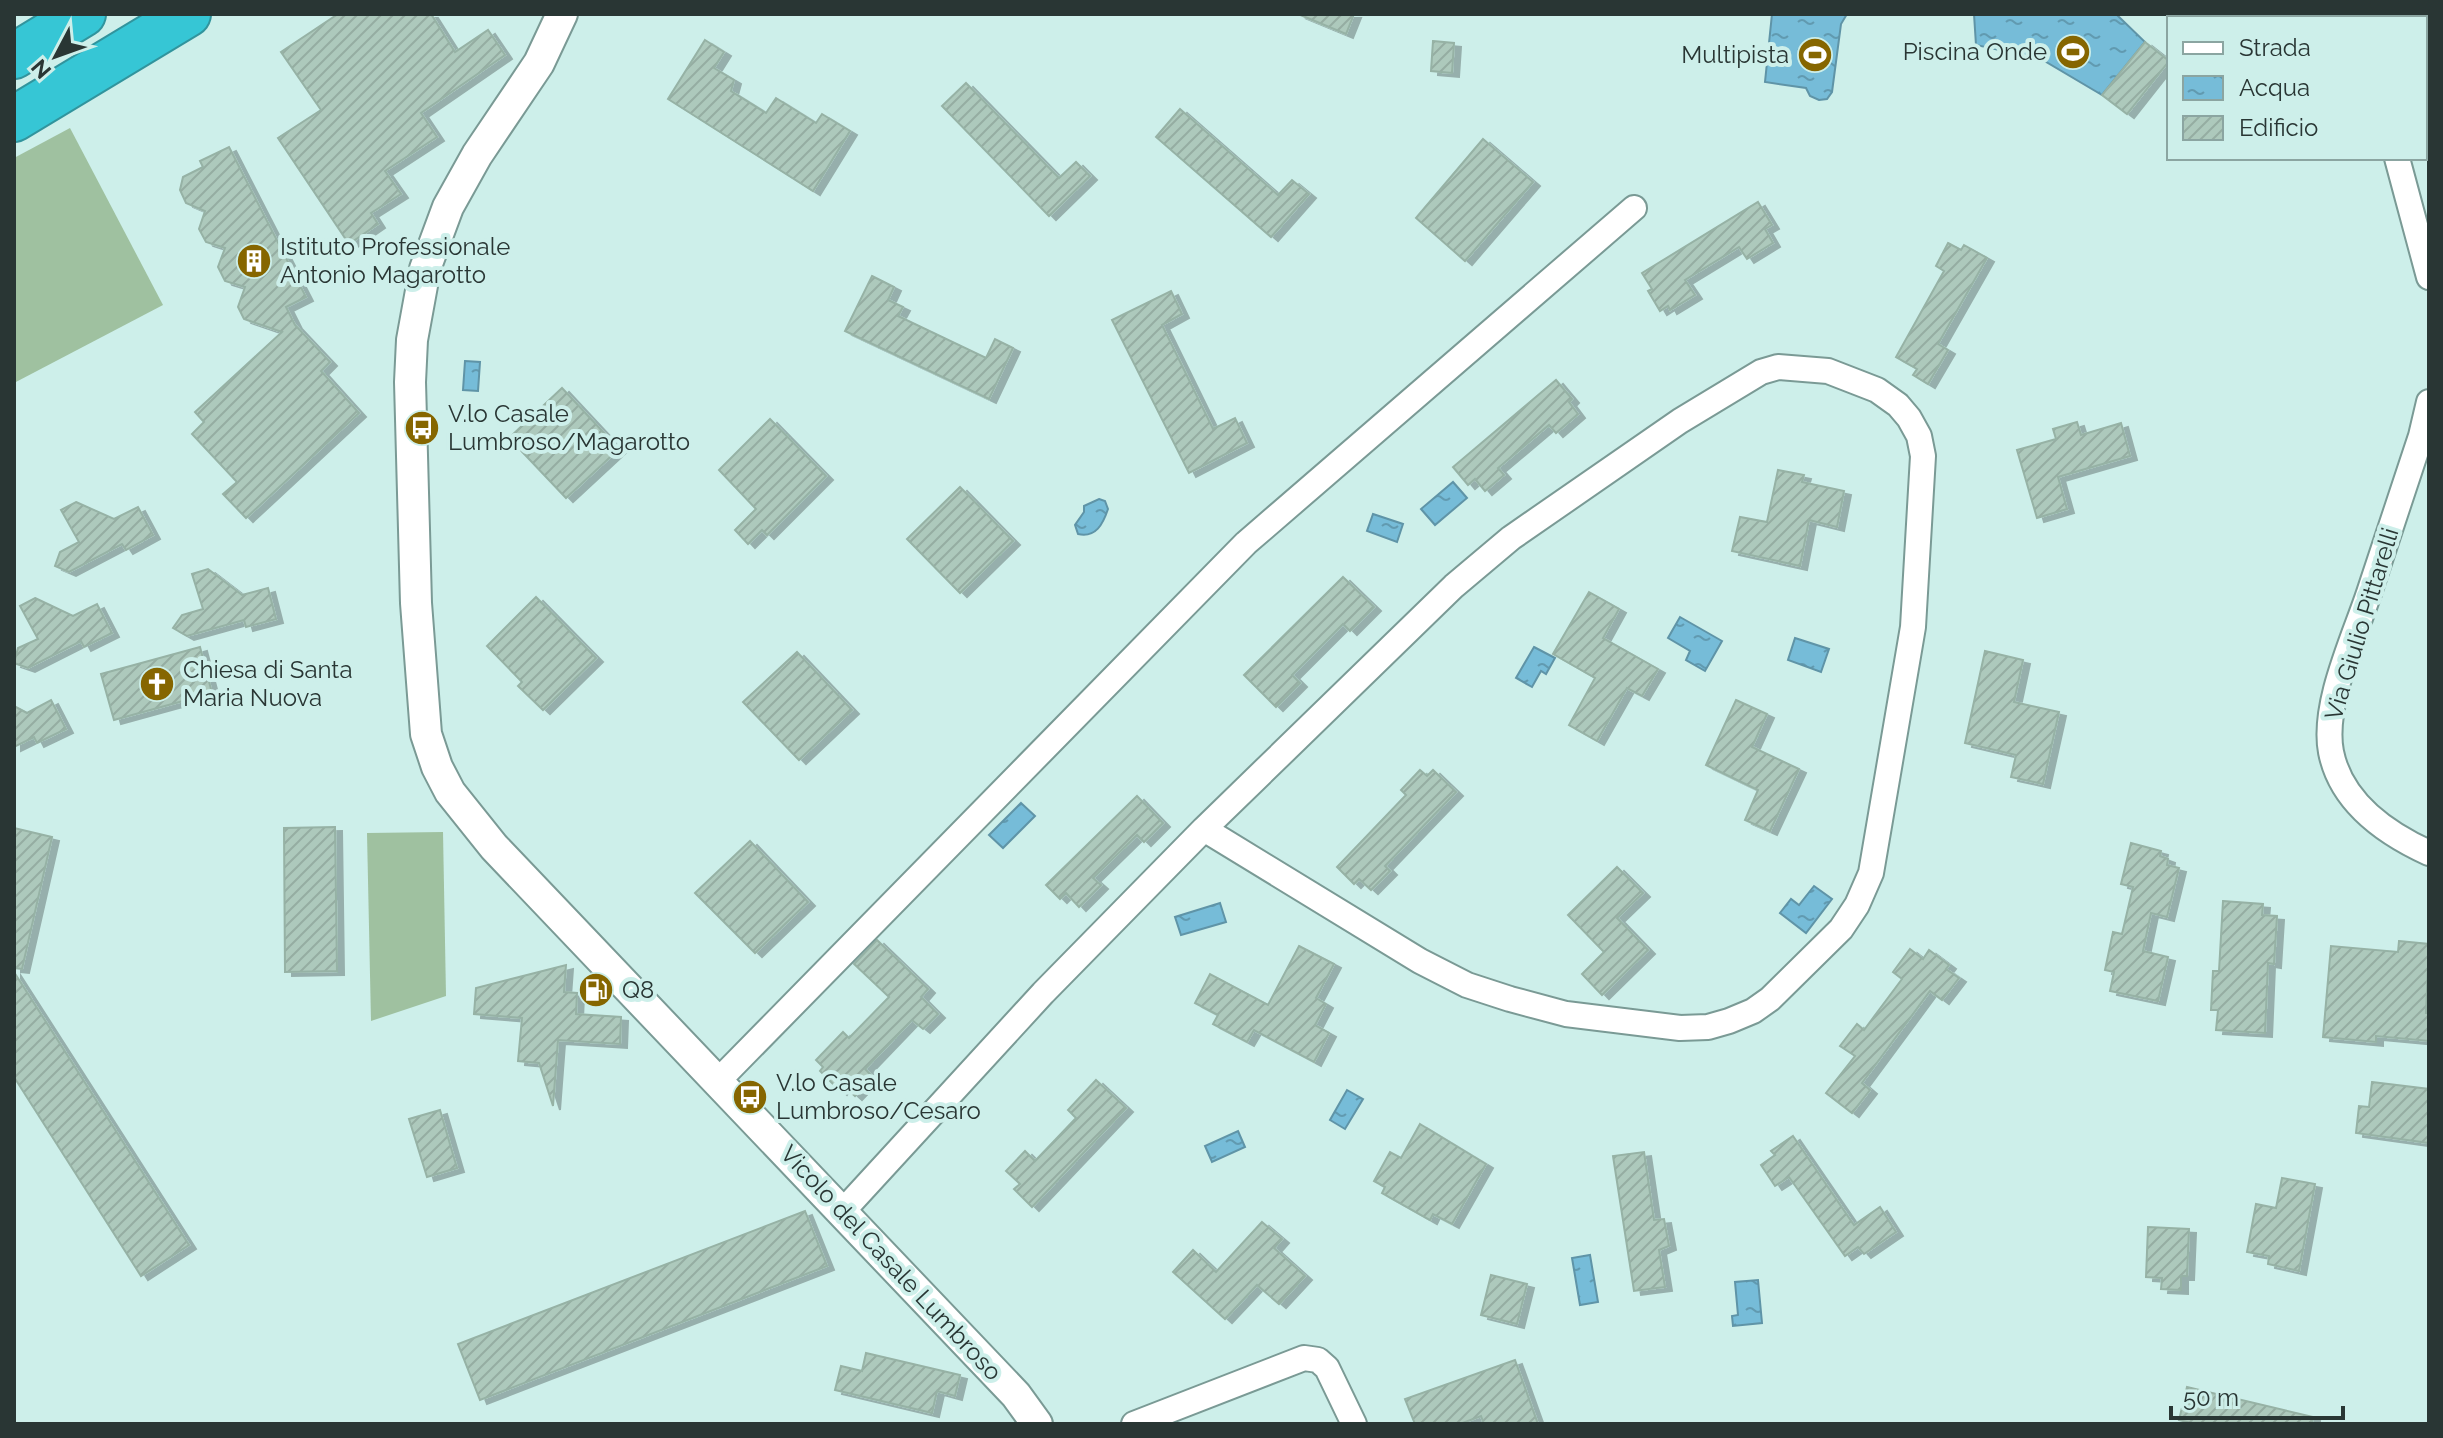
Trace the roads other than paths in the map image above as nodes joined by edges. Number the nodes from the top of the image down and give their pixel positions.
1 (83, 14) edge
2 (188, 14) edge
3 (561, 15) edge
4 (14, 56) edge
5 (14, 119) edge
6 (2398, 160) edge
7 (1634, 208) dead end
8 (2429, 277) edge
9 (2429, 402) edge
10 (1204, 829) junction
11 (2429, 853) edge
12 (718, 1081) junction
13 (842, 1212) junction
14 (1037, 1424) edge
15 (1134, 1424) edge
16 (1354, 1424) edge

1 - 4 highway
2 - 5 highway
3 - 12 street, Vicolo del Casale Lumbroso
6 - 8 street
7 - 12 street
9 - 11 street, Via Giulio Pittarelli
10 - 10 street
10 - 13 street
12 - 13 street, Vicolo del Casale Lumbroso
13 - 14 street, Vicolo del Casale Lumbroso
15 - 16 street

